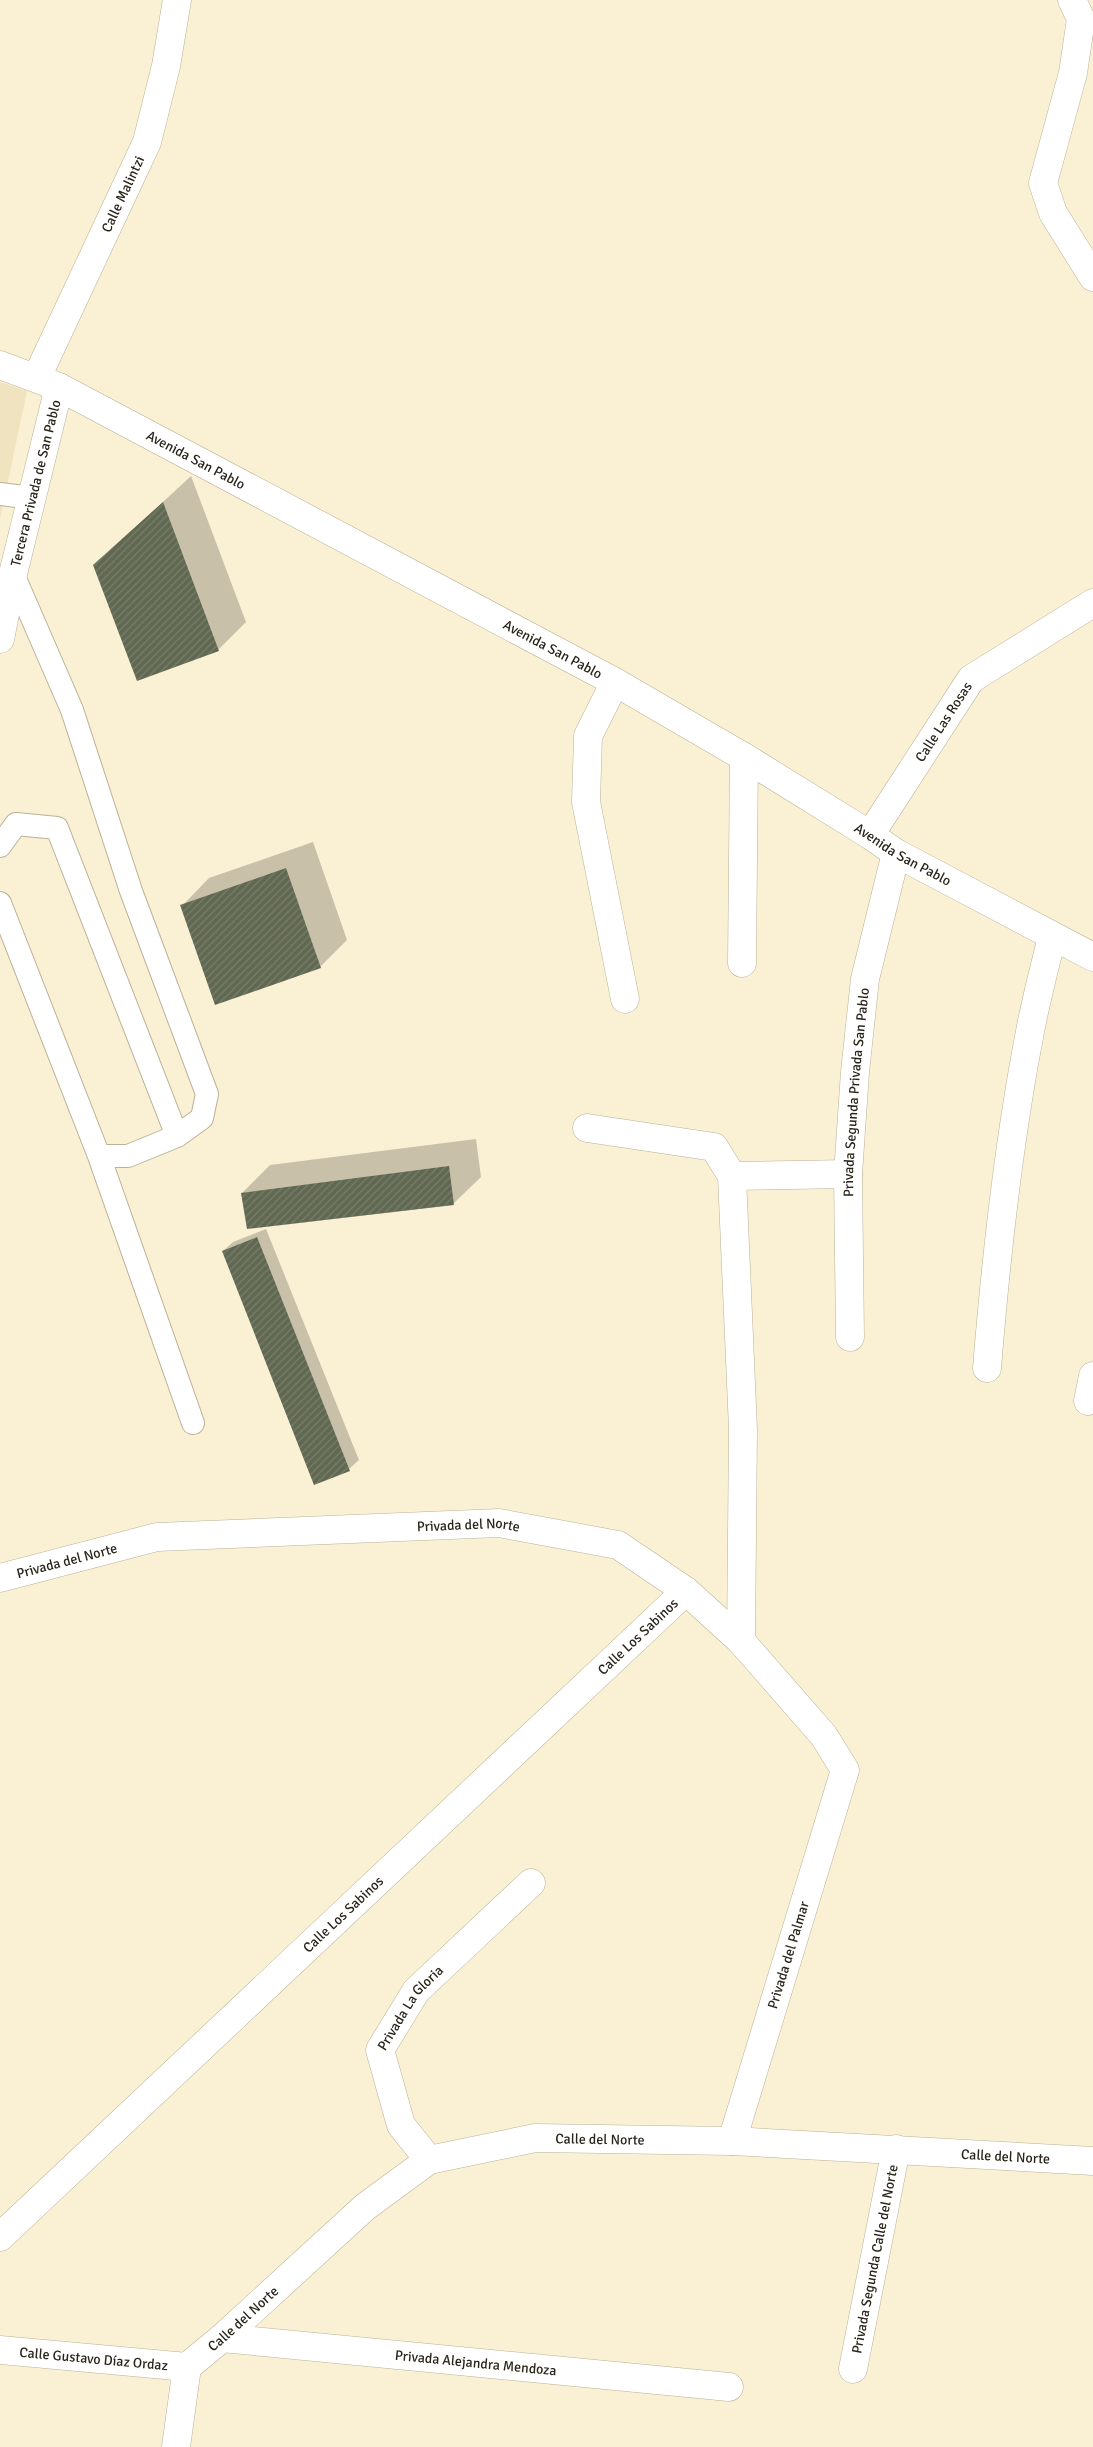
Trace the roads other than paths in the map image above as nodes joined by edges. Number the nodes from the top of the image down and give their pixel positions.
1 (177, 0) edge
2 (1072, 0) edge
3 (1093, 277) edge
4 (0, 365) edge
5 (48, 382) junction
6 (0, 494) edge
7 (32, 498) junction
8 (13, 574) junction
9 (1093, 602) edge
10 (0, 639) edge
11 (615, 682) junction
12 (744, 757) junction
13 (870, 835) junction
14 (0, 846) edge
15 (896, 853) junction
16 (0, 903) edge
17 (1052, 937) junction
18 (1093, 957) edge
19 (742, 963) dead end
20 (626, 999) dead end
21 (587, 1128) dead end
22 (177, 1136) junction
23 (99, 1156) junction
24 (848, 1174) junction
25 (732, 1176) junction
26 (850, 1337) dead end
27 (987, 1368) dead end
28 (193, 1423) dead end
29 (0, 1578) edge
30 (686, 1590) junction
31 (741, 1641) junction
32 (845, 1770) joint
33 (531, 1883) dead end
34 (732, 2140) junction
35 (896, 2150) junction
36 (429, 2160) junction
37 (1093, 2161) edge
38 (0, 2237) edge
39 (222, 2338) junction
40 (0, 2350) edge
41 (187, 2367) junction
42 (853, 2369) dead end
43 (730, 2387) dead end
44 (176, 2447) edge

1 - 5 street, Calle Malintzi
2 - 3 street
4 - 5 street, Avenida San Pablo
5 - 7 street, Tercera Privada de San Pablo
5 - 11 street, Avenida San Pablo
6 - 7 lane
7 - 8 street, Tercera Privada de San Pablo
8 - 10 street, Tercera Privada de San Pablo
8 - 22 lane
9 - 13 street, Calle Las Rosas
11 - 12 street, Avenida San Pablo
11 - 20 street
12 - 13 street, Avenida San Pablo
12 - 19 street
13 - 15 street, Avenida San Pablo
14 - 22 lane
15 - 17 street, Avenida San Pablo
15 - 24 street, Privada Segunda Privada San Pablo
16 - 23 lane
17 - 18 street, Avenida San Pablo
17 - 27 street
21 - 25 street
22 - 23 lane
23 - 28 lane
24 - 25 street
24 - 26 street, Privada Segunda Privada San Pablo
25 - 31 street
29 - 30 street, Privada del Norte
30 - 31 street, Privada del Norte
30 - 38 street, Calle Los Sabinos
31 - 32 street, Privada del Norte
32 - 34 street, Privada del Palmar
33 - 36 street, Privada La Gloria
34 - 35 street, Calle del Norte
34 - 36 street, Calle del Norte
35 - 37 street, Calle del Norte
35 - 42 street, Privada Segunda Calle del Norte
36 - 39 street, Calle del Norte
39 - 41 street, Calle del Norte
39 - 43 street, Privada Alejandra Mendoza
40 - 41 street, Calle Gustavo Díaz Ordaz
41 - 44 street

